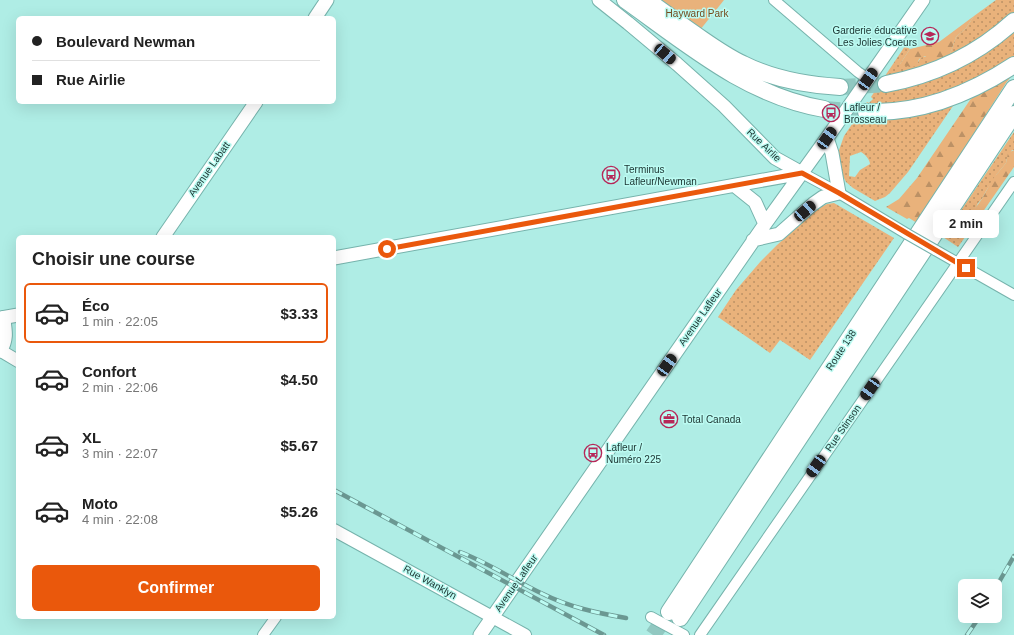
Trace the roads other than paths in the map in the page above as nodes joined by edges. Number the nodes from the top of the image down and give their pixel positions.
1 (327, 0) edge
2 (599, 0) edge
3 (624, 0) edge
4 (647, 0) edge
5 (774, 0) edge
6 (923, 0) edge
7 (316, 16) edge
8 (1014, 21) edge
9 (1014, 65) edge
10 (868, 79) junction
11 (886, 84) tunnel mouth
12 (840, 86) tunnel mouth
13 (1014, 88) edge
14 (255, 104) edge
15 (824, 109) tunnel mouth
16 (866, 112) tunnel mouth
17 (1014, 114) edge
18 (827, 138) junction
19 (802, 173) junction
20 (1014, 182) edge
21 (735, 186) junction
22 (839, 193) junction
23 (765, 224) junction
24 (163, 235) edge
25 (753, 240) junction
26 (336, 258) edge
27 (958, 263) junction
28 (1014, 295) edge
29 (16, 315) edge
30 (2, 318) edge
31 (0, 352) edge
32 (16, 360) edge
33 (336, 532) edge
34 (493, 617) junction
35 (651, 617) dead end
36 (275, 619) edge
37 (263, 635) edge
38 (480, 635) edge
39 (526, 635) edge
40 (684, 635) edge
41 (700, 635) edge

1 - 7 main road
2 - 19 main road, Rue Airlie
3 - 15 highway
4 - 12 highway
5 - 10 street
6 - 10 main road, Avenue Lafleur
8 - 11 highway
9 - 16 highway
10 - 18 main road, Avenue Lafleur
13 - 17 highway, Route 138
14 - 24 main road, Avenue Labatt
18 - 19 main road, Avenue Lafleur
18 - 22 main road
19 - 21 main road
19 - 22 street, Rue Airlie
19 - 23 main road, Avenue Lafleur
20 - 27 street, Rue Stinson
21 - 23 main road
21 - 26 main road
22 - 25 main road
22 - 27 street, Rue Airlie, bridge
23 - 25 main road, Avenue Lafleur
25 - 34 main road, Avenue Lafleur
27 - 28 street, Rue Airlie
27 - 41 street, Rue Stinson
29 - 30 main road
30 - 31 street
31 - 32 street
33 - 34 street, Rue Wanklyn
34 - 38 main road, Avenue Lafleur
34 - 39 street, Rue Wanklyn
35 - 40 street
36 - 37 street

